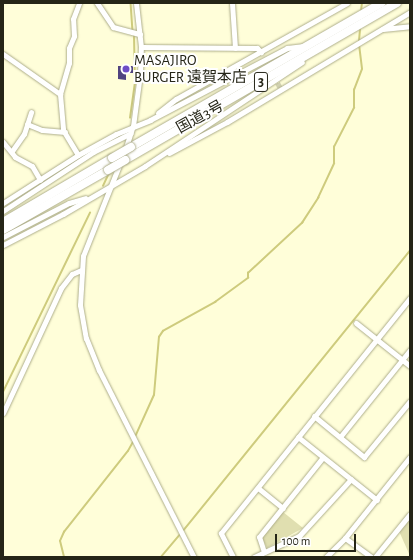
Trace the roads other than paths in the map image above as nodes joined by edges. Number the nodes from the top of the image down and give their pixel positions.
1 (79, 3) edge
2 (97, 3) edge
3 (136, 3) edge
4 (232, 3) edge
5 (347, 3) edge
6 (381, 3) edge
7 (397, 3) edge
8 (409, 13) edge
9 (410, 26) edge
10 (381, 29) junction
11 (140, 34) junction
12 (305, 46) junction
13 (323, 46) junction
14 (141, 47) junction
15 (235, 48) junction
16 (261, 52) junction
17 (3, 54) edge
18 (60, 94) junction
19 (31, 112) dead end
20 (150, 120) junction
21 (27, 124) junction
22 (133, 126) junction
23 (65, 132) junction
24 (131, 134) junction
25 (3, 142) edge
26 (12, 151) junction
27 (78, 155) junction
28 (145, 166) junction
29 (40, 180) junction
30 (109, 188) junction
31 (93, 195) junction
32 (3, 203) edge
33 (3, 211) edge
34 (3, 222) edge
35 (3, 230) edge
36 (3, 237) edge
37 (3, 245) edge
38 (81, 270) junction
39 (410, 298) edge
40 (356, 323) dead end
41 (377, 339) junction
42 (410, 350) edge
43 (402, 360) junction
44 (410, 366) edge
45 (410, 401) edge
46 (3, 413) edge
47 (314, 416) junction
48 (298, 437) junction
49 (340, 437) junction
50 (323, 457) junction
51 (410, 457) edge
52 (351, 479) junction
53 (258, 488) junction
54 (377, 500) junction
55 (283, 508) junction
56 (410, 514) edge
57 (345, 538) junction
58 (333, 551) junction
59 (264, 552) junction
60 (194, 557) edge
61 (233, 557) edge
62 (254, 557) edge
63 (326, 557) edge
64 (335, 557) edge
65 (371, 557) edge
66 (375, 557) edge

1 - 18 street
2 - 11 street
3 - 11 street
4 - 15 street
5 - 16 street
6 - 12 highway, 国道3号 / 3
7 - 13 highway, 国道3号 / 3
8 - 10 street
9 - 10 street
10 - 28 street
11 - 14 street
12 - 20 street
12 - 34 highway, 国道3号 / 3, bridge
13 - 28 street
13 - 35 highway, 国道3号 / 3, bridge
14 - 15 street
14 - 22 street
15 - 16 street
16 - 20 street
17 - 18 street
18 - 23 street
19 - 21 street
20 - 22 street
21 - 23 street
21 - 26 street
22 - 24 street
22 - 27 street
23 - 27 street
24 - 30 street
24 - 33 street
25 - 26 street
26 - 29 street
27 - 29 street
28 - 30 street
29 - 32 street
30 - 31 street
30 - 38 street
31 - 36 street
31 - 37 street
38 - 46 street
38 - 60 street
39 - 41 street
40 - 41 street
41 - 43 street
41 - 47 street
42 - 43 street
43 - 44 street
43 - 49 street
45 - 49 street
47 - 48 street
47 - 49 street
48 - 50 street
48 - 53 street
50 - 52 street
50 - 55 street
51 - 54 street
52 - 54 street
52 - 59 street
53 - 55 street
53 - 61 street
54 - 57 street
55 - 59 street
56 - 66 street
57 - 58 street
57 - 65 street
58 - 63 street
58 - 64 street
59 - 62 street

